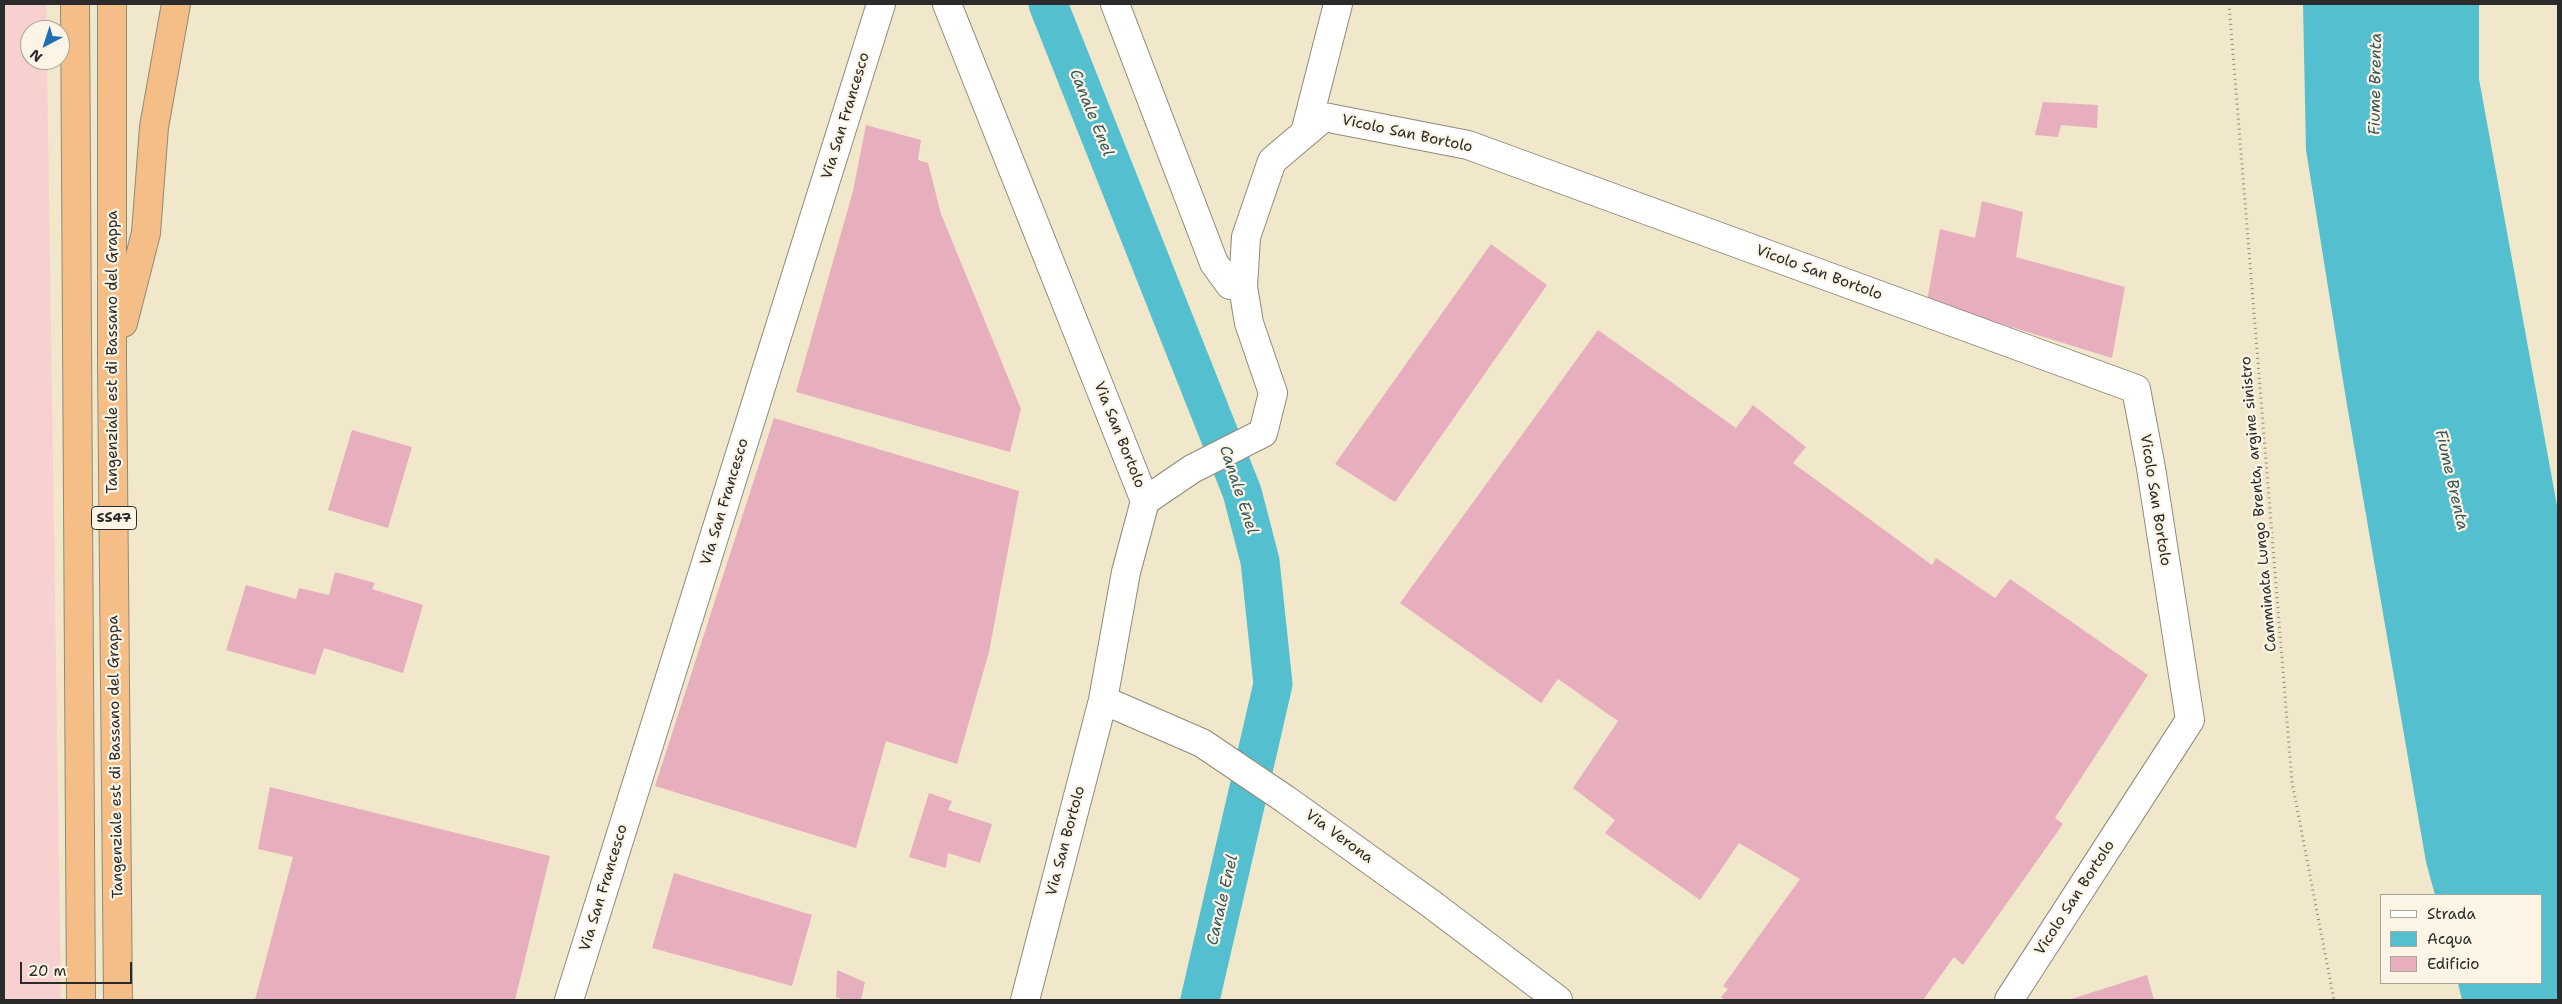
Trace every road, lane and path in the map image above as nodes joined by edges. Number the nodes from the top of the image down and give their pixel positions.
1 (75, 4) edge
2 (112, 4) edge
3 (176, 4) edge
4 (881, 4) edge
5 (947, 4) edge
6 (1116, 4) edge
7 (1338, 4) edge
8 (2229, 4) edge
9 (1305, 133) junction
10 (1243, 287) junction
11 (112, 364) junction
12 (1145, 501) junction
13 (1103, 700) junction
14 (81, 1000) edge
15 (118, 1000) edge
16 (569, 1000) edge
17 (1025, 1000) edge
18 (1558, 1000) edge
19 (2009, 1000) edge
20 (2334, 1000) edge

1 - 14 highway, SS47
2 - 11 highway, Tangenziale est di Bassano del Grappa / SS47
3 - 11 highway
4 - 16 street, Via San Francesco
5 - 12 street, Via San Bortolo
6 - 10 street
7 - 9 street
8 - 20 path, Camminata Lungo Brenta, argine sinistro
9 - 10 street, Vicolo San Bortolo
9 - 19 street, Vicolo San Bortolo
10 - 12 street, Vicolo San Bortolo
11 - 15 highway, Tangenziale est di Bassano del Grappa / SS47
12 - 13 street, Via San Bortolo
13 - 17 street, Via San Bortolo
13 - 18 street, Via Verona

